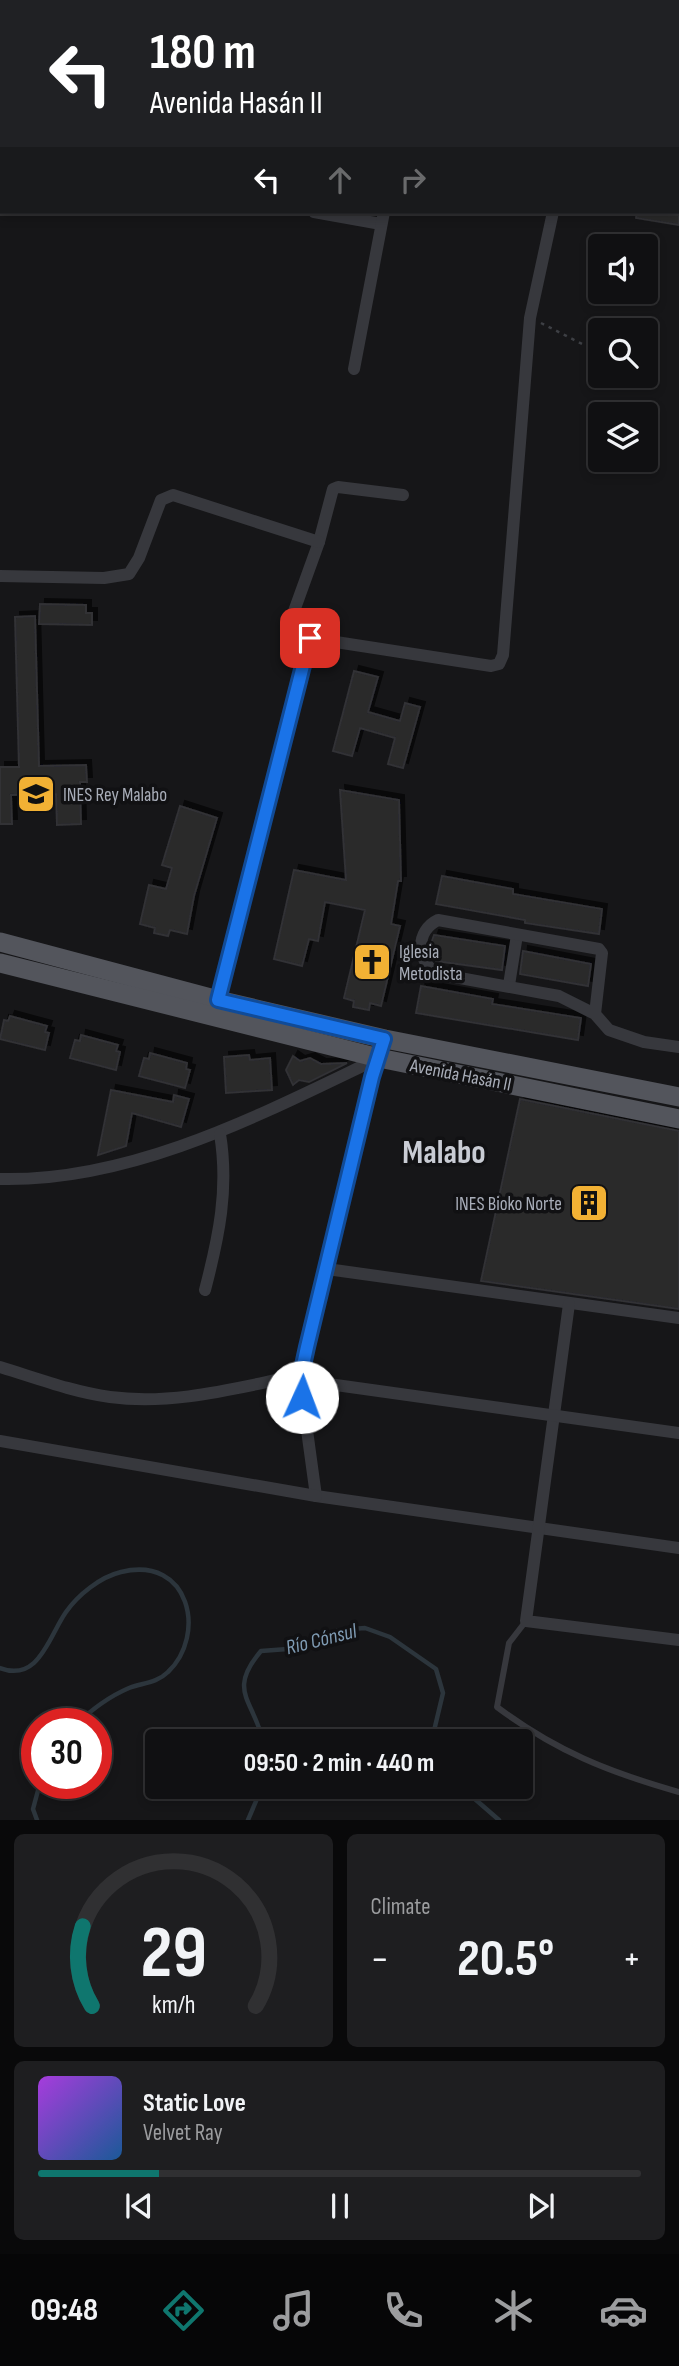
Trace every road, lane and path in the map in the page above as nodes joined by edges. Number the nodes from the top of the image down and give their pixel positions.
1 (337, 214) edge
2 (553, 214) edge
3 (382, 218) edge
4 (530, 318) junction
5 (588, 347) edge
6 (354, 369) dead end
7 (403, 495) dead end
8 (319, 542) junction
9 (0, 576) edge
10 (310, 638) junction
11 (517, 935) junction
12 (0, 942) edge
13 (0, 963) edge
14 (509, 985) junction
15 (216, 1009) junction
16 (596, 1014) junction
17 (679, 1047) edge
18 (382, 1048) junction
19 (679, 1097) edge
20 (679, 1119) edge
21 (220, 1134) junction
22 (0, 1180) edge
23 (327, 1269) junction
24 (205, 1290) dead end
25 (569, 1304) junction
26 (679, 1318) edge
27 (0, 1367) edge
28 (300, 1379) junction
29 (554, 1413) junction
30 (679, 1433) edge
31 (0, 1441) edge
32 (316, 1496) junction
33 (539, 1526) junction
34 (679, 1548) edge
35 (526, 1621) junction
36 (679, 1640) edge
37 (679, 1792) edge

1 - 3 street
2 - 4 street
3 - 6 street
4 - 5 path
4 - 10 street
7 - 8 street
8 - 9 street
8 - 10 street
10 - 15 street
11 - 14 street
11 - 14 street
11 - 16 street
12 - 15 main road, Avenida Hasán II
13 - 15 main road, Avenida Hasán II
14 - 16 street
15 - 18 main road, Avenida Hasán II
16 - 17 street
18 - 19 main road, Avenida Hasán II
18 - 20 main road, Avenida Hasán II
18 - 21 street
18 - 23 street
21 - 22 street
21 - 24 street
23 - 25 street
23 - 28 street
25 - 26 street
25 - 29 street
27 - 28 street
28 - 29 street
28 - 32 street
29 - 30 street
29 - 33 street
31 - 32 street
32 - 33 street
33 - 34 street
33 - 35 street
35 - 36 street
35 - 37 lane

